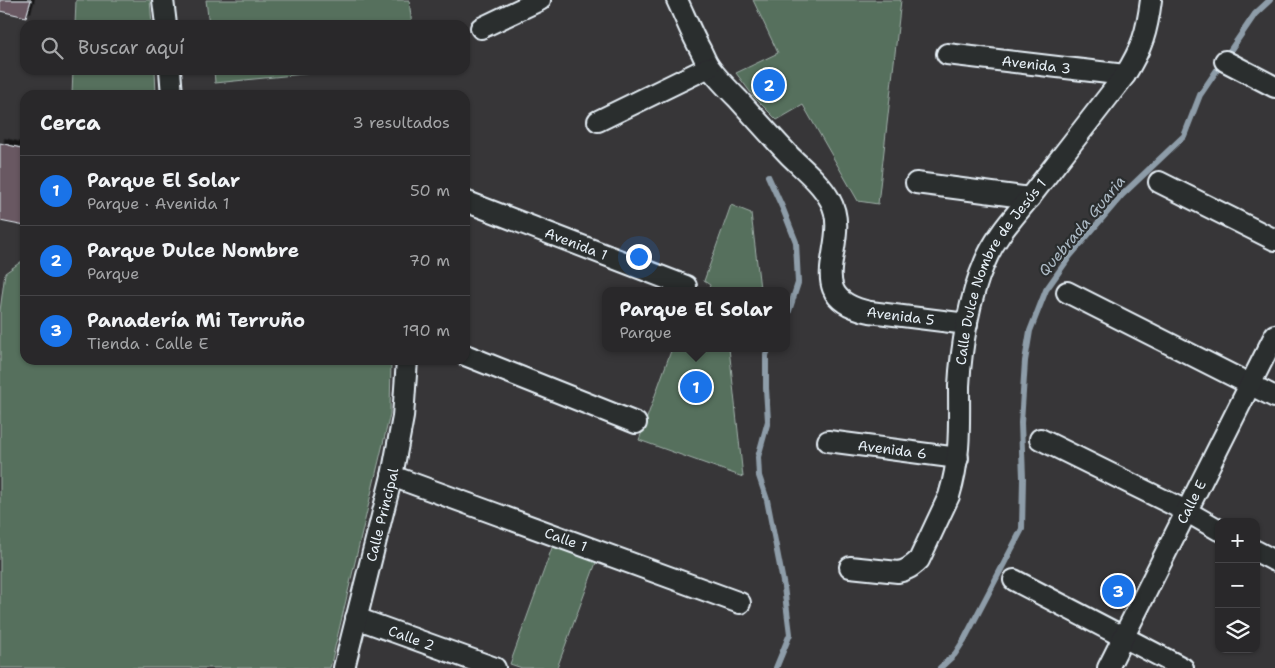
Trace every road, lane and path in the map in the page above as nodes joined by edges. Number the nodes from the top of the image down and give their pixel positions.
1 (163, 0) edge
2 (540, 0) edge
3 (677, 0) edge
4 (1150, 0) edge
5 (165, 20) edge
6 (482, 28) dead end
7 (947, 54) dead end
8 (1225, 61) dead end
9 (709, 67) junction
10 (1077, 69) junction
11 (170, 75) edge
12 (1125, 75) junction
13 (1275, 87) edge
14 (172, 90) edge
15 (1098, 110) junction
16 (598, 121) dead end
17 (1159, 182) dead end
18 (916, 184) dead end
19 (983, 192) junction
20 (1030, 198) junction
21 (470, 203) edge
22 (998, 236) junction
23 (1275, 240) edge
24 (686, 286) dead end
25 (1067, 292) dead end
26 (967, 324) junction
27 (1275, 335) edge
28 (470, 358) edge
29 (407, 365) edge
30 (1251, 384) junction
31 (1275, 397) edge
32 (636, 423) dead end
33 (1040, 439) dead end
34 (828, 440) dead end
35 (958, 458) junction
36 (392, 476) junction
37 (1186, 511) junction
38 (1215, 528) edge
39 (1260, 553) edge
40 (1275, 561) edge
41 (850, 567) dead end
42 (1014, 580) dead end
43 (740, 603) dead end
44 (356, 618) junction
45 (1123, 637) junction
46 (344, 668) edge
47 (495, 668) edge
48 (1108, 668) edge
49 (1183, 668) edge

1 - 5 street
2 - 6 street
3 - 9 street
4 - 12 street, Calle Dulce Nombre de Jesús 1
7 - 10 street, Avenida 3
8 - 13 street
9 - 16 street
9 - 26 street, Avenida 5
10 - 12 street, Avenida 3
10 - 15 street
11 - 14 street
12 - 15 street, Calle Dulce Nombre de Jesús 1
15 - 20 street, Calle Dulce Nombre de Jesús 1
17 - 23 street
18 - 19 street
19 - 20 street
19 - 22 street
20 - 22 street, Calle Dulce Nombre de Jesús 1
21 - 24 street, Avenida 1
22 - 26 street, Calle Dulce Nombre de Jesús 1
25 - 30 street
26 - 35 street, Calle Dulce Nombre de Jesús 1
27 - 30 street, Calle E
28 - 32 street
29 - 36 street, Calle Principal
30 - 31 street
30 - 37 street, Calle E
33 - 37 street
34 - 35 street, Avenida 6
35 - 41 street, Calle Dulce Nombre de Jesús 1
36 - 43 street, Calle 1
36 - 44 street, Calle Principal
37 - 38 street
37 - 45 street, Calle E
39 - 40 street
42 - 45 street
44 - 46 street, Calle Principal
44 - 47 street, Calle 2
45 - 48 street, Calle E
45 - 49 street

